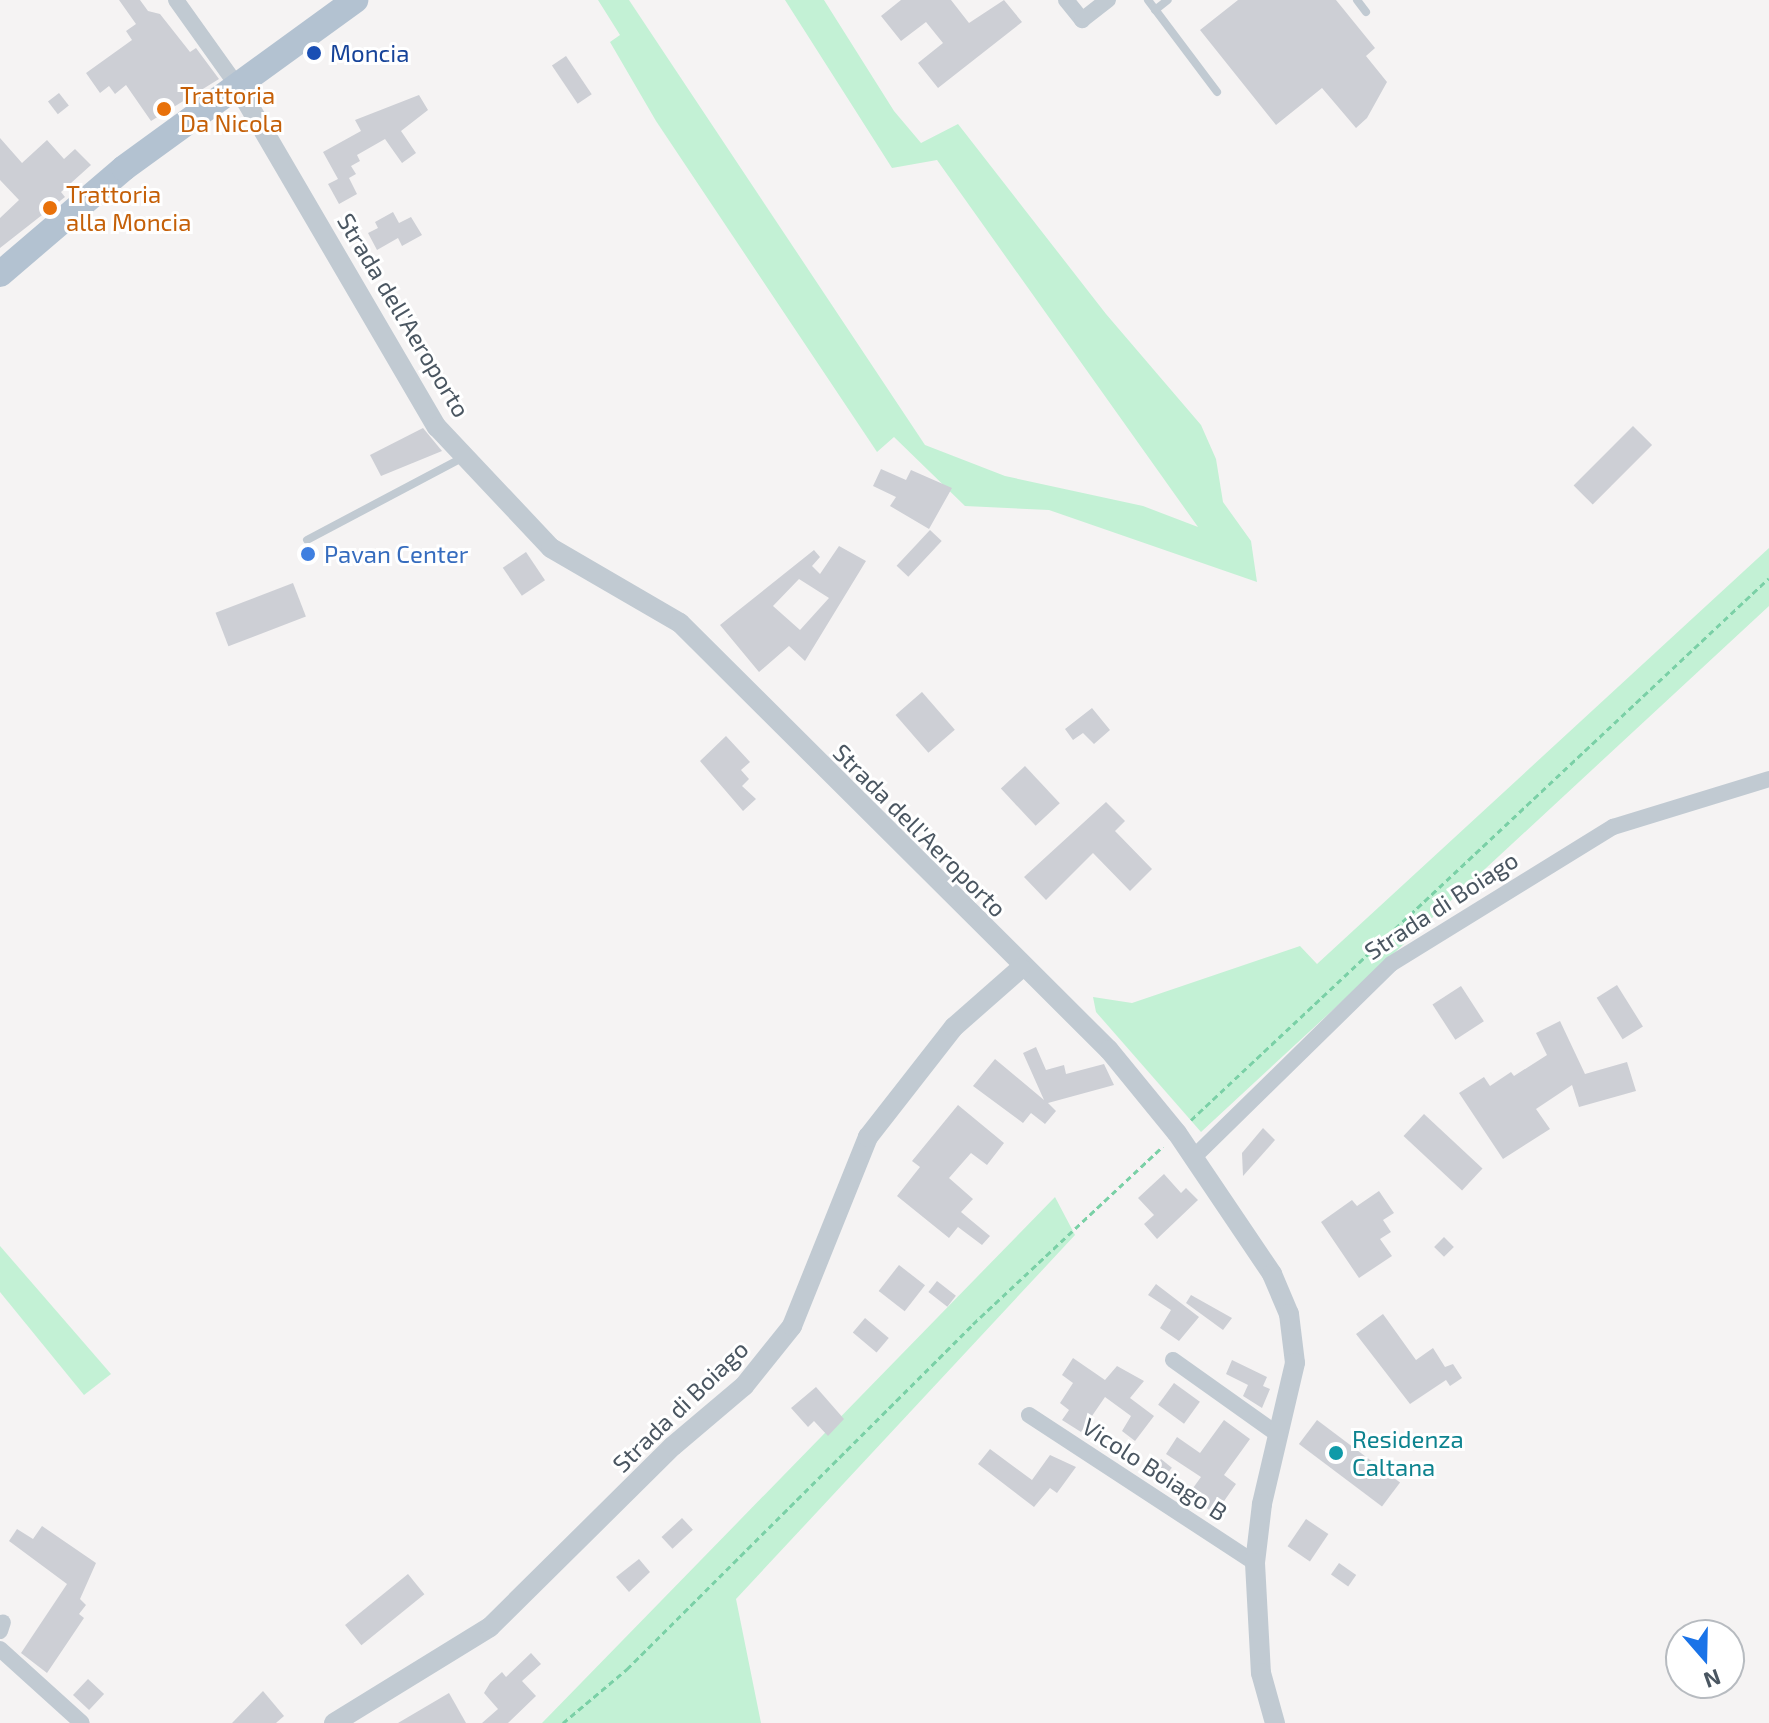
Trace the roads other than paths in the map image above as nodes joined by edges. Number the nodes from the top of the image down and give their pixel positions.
1 (176, 0) edge
2 (355, 0) edge
3 (1066, 0) edge
4 (1108, 0) edge
5 (1148, 0) edge
6 (1168, 0) edge
7 (1357, 0) edge
8 (1155, 10) junction
9 (1366, 12) dead end
10 (238, 87) junction
11 (1217, 92) dead end
12 (0, 274) edge
13 (465, 457) junction
14 (307, 540) dead end
15 (1769, 779) edge
16 (1021, 968) junction
17 (1194, 1157) junction
18 (1173, 1360) dead end
19 (1029, 1415) dead end
20 (1277, 1434) junction
21 (1255, 1563) junction
22 (0, 1649) edge
23 (82, 1723) edge
24 (334, 1723) edge
25 (1275, 1723) edge

1 - 10 street
2 - 10 main road
3 - 4 street
5 - 8 lane
6 - 8 lane
7 - 9 lane
8 - 11 lane
10 - 12 main road
10 - 13 street, Strada dell'Aeroporto
13 - 14 lane
13 - 16 street, Strada dell'Aeroporto
15 - 17 street, Strada di Boiago
16 - 17 street, Strada dell'Aeroporto
16 - 24 street, Strada di Boiago
17 - 20 street, Strada dell'Aeroporto
18 - 20 street
19 - 21 street, Vicolo Boiago B
20 - 21 street, Strada dell'Aeroporto
21 - 25 street, Strada dell'Aeroporto
22 - 23 street

